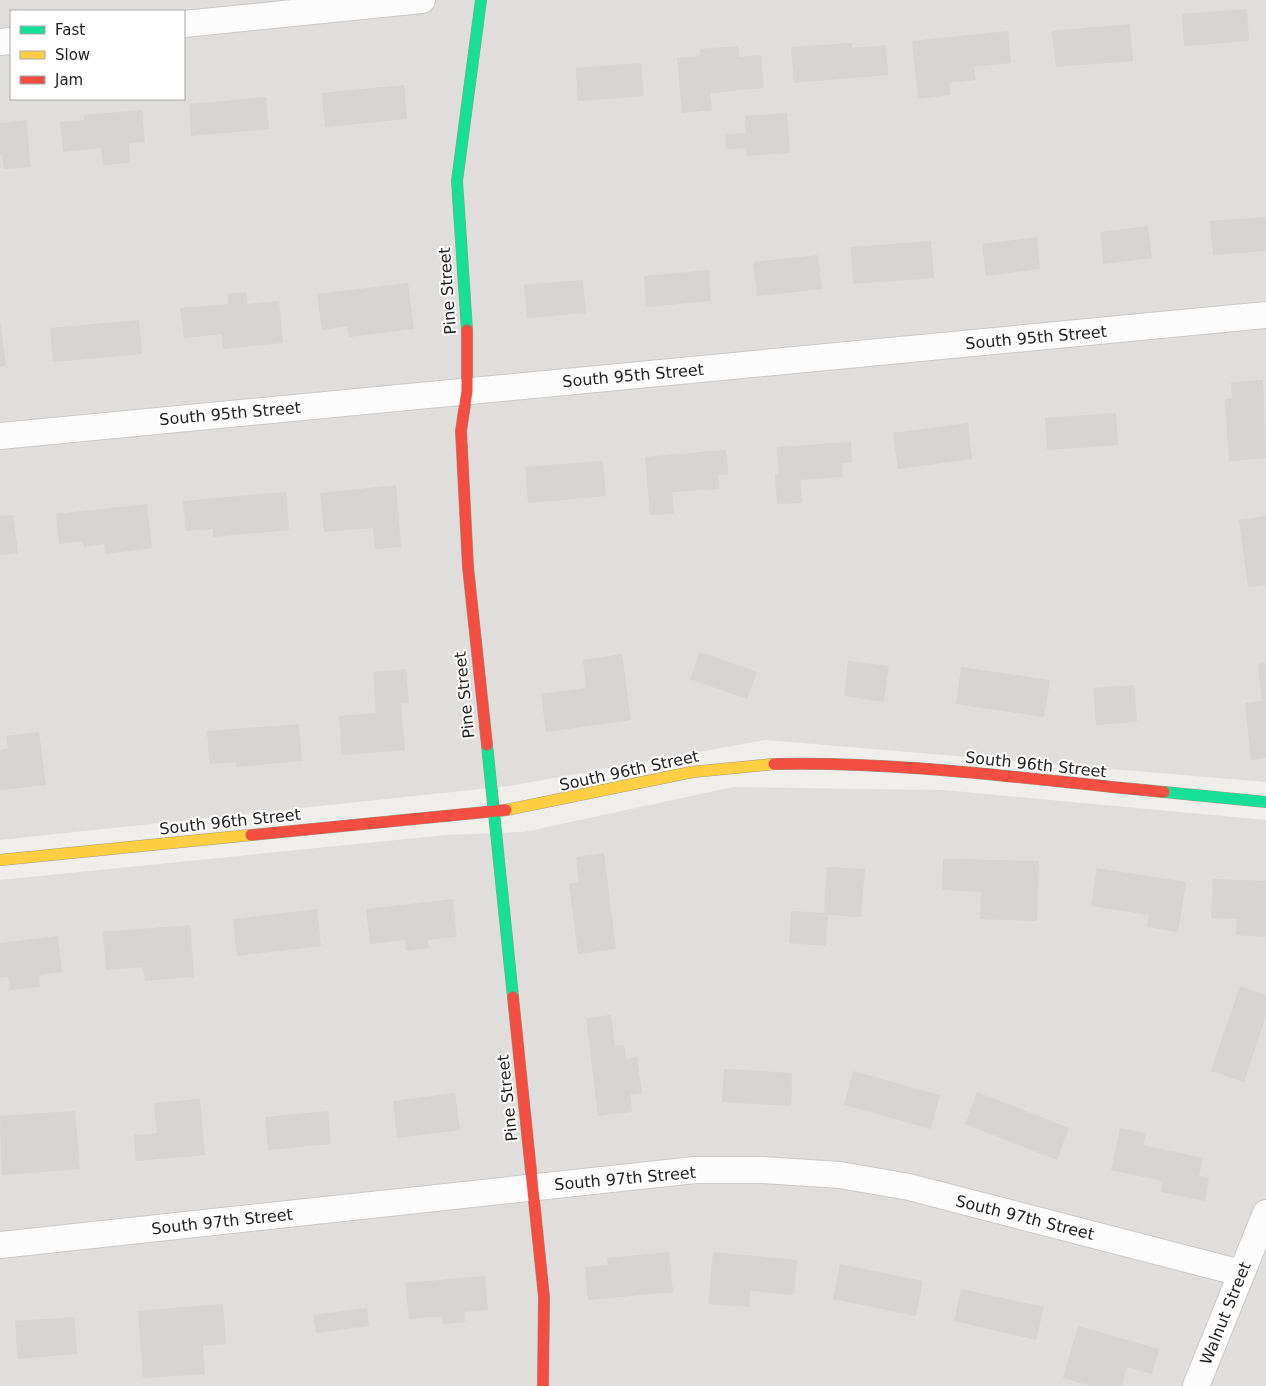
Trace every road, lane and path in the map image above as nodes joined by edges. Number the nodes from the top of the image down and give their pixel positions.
1 (422, 0) edge
2 (481, 0) edge
3 (185, 24) edge
4 (1266, 315) edge
5 (467, 391) junction
6 (0, 436) edge
7 (1266, 802) edge
8 (492, 812) junction
9 (0, 860) edge
10 (533, 1186) junction
11 (1266, 1213) edge
12 (0, 1245) edge
13 (1241, 1273) junction
14 (543, 1386) edge
15 (1196, 1386) edge

1 - 3 street
2 - 5 street, Pine Street
4 - 5 street, South 95th Street
5 - 6 street, South 95th Street
5 - 8 street, Pine Street
7 - 8 street, South 96th Street
8 - 9 street, South 96th Street
8 - 10 street, Pine Street
10 - 12 street, South 97th Street
10 - 13 street, South 97th Street
10 - 14 street, Pine Street
11 - 13 street, Walnut Street
13 - 15 street, Walnut Street

